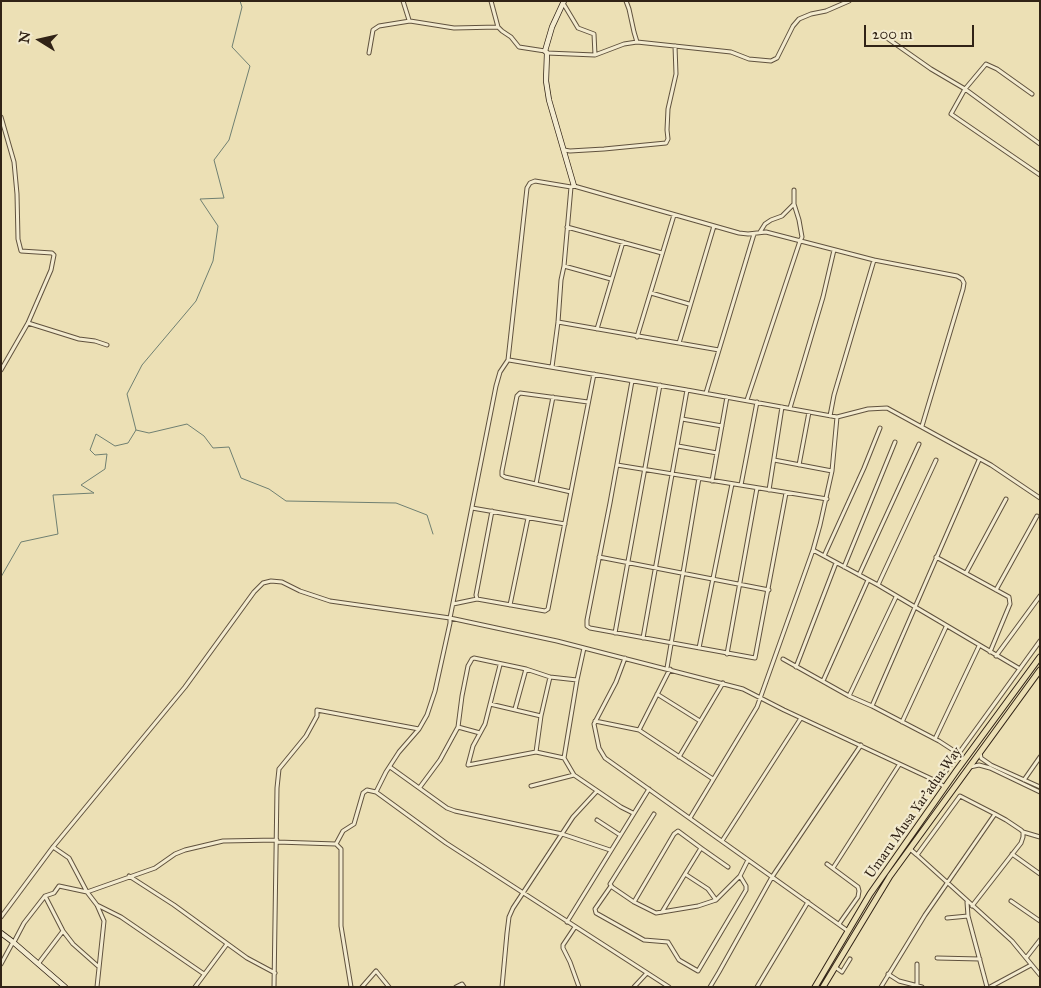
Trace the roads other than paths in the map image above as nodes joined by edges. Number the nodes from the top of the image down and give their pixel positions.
1 (403, 1) edge
2 (491, 1) edge
3 (626, 1) edge
4 (849, 1) edge
5 (564, 2) edge
6 (410, 21) junction
7 (498, 27) junction
8 (884, 36) dead end
9 (638, 42) junction
10 (675, 46) junction
11 (369, 52) dead end
12 (546, 52) junction
13 (595, 55) junction
14 (965, 89) junction
15 (1032, 94) dead end
16 (1, 117) edge
17 (1040, 144) edge
18 (564, 150) junction
19 (1040, 175) edge
20 (572, 187) junction
21 (794, 190) dead end
22 (794, 204) junction
23 (674, 215) junction
24 (714, 226) junction
25 (567, 227) junction
26 (760, 232) junction
27 (754, 234) junction
28 (800, 241) junction
29 (623, 242) junction
30 (834, 250) junction
31 (662, 253) junction
32 (874, 260) junction
33 (564, 266) junction
34 (611, 280) junction
35 (651, 293) junction
36 (689, 304) junction
37 (558, 322) junction
38 (28, 323) junction
39 (597, 329) junction
40 (637, 337) junction
41 (679, 343) junction
42 (107, 345) dead end
43 (719, 350) junction
44 (508, 360) junction
45 (552, 367) junction
46 (1, 370) edge
47 (594, 374) junction
48 (632, 381) junction
49 (660, 385) junction
50 (687, 390) junction
51 (706, 393) junction
52 (553, 397) junction
53 (727, 397) junction
54 (746, 400) junction
55 (588, 402) junction
56 (757, 402) junction
57 (782, 407) junction
58 (790, 408) junction
59 (809, 412) junction
60 (830, 416) junction
61 (837, 417) junction
62 (682, 419) junction
63 (722, 426) junction
64 (922, 426) junction
65 (880, 428) dead end
66 (895, 442) dead end
67 (918, 444) dead end
68 (678, 446) junction
69 (717, 453) junction
70 (774, 460) junction
71 (936, 460) dead end
72 (979, 460) junction
73 (617, 465) junction
74 (799, 465) junction
75 (644, 470) junction
76 (832, 471) junction
77 (673, 474) junction
78 (699, 478) junction
79 (712, 480) junction
80 (536, 484) junction
81 (732, 484) junction
82 (741, 485) junction
83 (757, 488) junction
84 (769, 490) junction
85 (571, 492) junction
86 (786, 493) junction
87 (1040, 498) edge
88 (827, 499) junction
89 (1006, 499) dead end
90 (472, 508) junction
91 (492, 511) junction
92 (1037, 516) dead end
93 (528, 518) junction
94 (565, 524) junction
95 (813, 550) junction
96 (824, 556) junction
97 (599, 557) junction
98 (936, 557) junction
99 (627, 562) junction
100 (836, 563) junction
101 (844, 567) junction
102 (656, 568) junction
103 (682, 573) junction
104 (966, 573) junction
105 (859, 575) junction
106 (712, 579) junction
107 (868, 580) junction
108 (740, 584) junction
109 (878, 586) junction
110 (769, 590) junction
111 (996, 590) junction
112 (1040, 596) edge
113 (896, 597) junction
114 (477, 599) junction
115 (453, 604) junction
116 (510, 605) junction
117 (914, 608) junction
118 (450, 618) junction
119 (946, 627) junction
120 (615, 633) junction
121 (643, 638) junction
122 (1040, 641) edge
123 (670, 643) junction
124 (979, 646) junction
125 (584, 648) junction
126 (699, 648) junction
127 (990, 652) junction
128 (727, 654) junction
129 (996, 656) junction
130 (1040, 657) edge
131 (625, 658) junction
132 (783, 659) dead end
133 (500, 665) junction
134 (796, 667) junction
135 (526, 669) junction
136 (668, 669) junction
137 (1020, 669) junction
138 (1040, 670) edge
139 (550, 677) junction
140 (576, 680) junction
141 (823, 681) junction
142 (723, 682) junction
143 (657, 694) junction
144 (849, 696) junction
145 (760, 697) junction
146 (490, 704) junction
147 (872, 706) junction
148 (515, 709) junction
149 (541, 716) junction
150 (801, 718) junction
151 (595, 721) junction
152 (700, 721) junction
153 (902, 722) junction
154 (458, 727) junction
155 (420, 729) junction
156 (639, 730) junction
157 (480, 733) junction
158 (935, 739) junction
159 (861, 745) junction
160 (536, 752) junction
161 (980, 752) junction
162 (959, 754) junction
163 (1040, 756) edge
164 (679, 757) junction
165 (564, 758) junction
166 (899, 765) junction
167 (390, 767) junction
168 (968, 769) junction
169 (574, 775) junction
170 (713, 779) junction
171 (1024, 780) junction
172 (938, 782) junction
173 (531, 786) dead end
174 (420, 787) junction
175 (1040, 787) edge
176 (945, 788) junction
177 (649, 789) junction
178 (597, 791) junction
179 (376, 792) junction
180 (1040, 792) edge
181 (633, 813) junction
182 (654, 814) dead end
183 (995, 814) junction
184 (690, 818) junction
185 (597, 820) dead end
186 (1023, 832) junction
187 (562, 834) junction
188 (620, 835) junction
189 (1040, 837) edge
190 (277, 841) junction
191 (722, 841) junction
192 (336, 844) junction
193 (53, 848) junction
194 (701, 848) junction
195 (910, 849) junction
196 (610, 850) junction
197 (1012, 854) junction
198 (917, 855) junction
199 (748, 860) junction
200 (827, 864) dead end
201 (728, 867) dead end
202 (833, 868) junction
203 (684, 874) junction
204 (1040, 874) edge
205 (129, 876) junction
206 (740, 876) junction
207 (772, 877) junction
208 (949, 883) junction
209 (610, 886) junction
210 (87, 892) junction
211 (522, 893) junction
212 (870, 894) junction
213 (45, 896) junction
214 (876, 898) junction
215 (716, 900) junction
216 (967, 901) junction
217 (1011, 901) dead end
218 (634, 902) junction
219 (808, 902) junction
220 (97, 905) junction
221 (972, 906) junction
222 (661, 912) junction
223 (968, 916) junction
224 (1, 917) edge
225 (947, 918) dead end
226 (567, 922) junction
227 (1040, 922) edge
228 (839, 924) junction
229 (575, 927) junction
230 (63, 931) junction
231 (848, 931) junction
232 (1, 934) edge
233 (1040, 940) edge
234 (14, 942) junction
235 (227, 944) junction
236 (937, 958) dead end
237 (1026, 958) junction
238 (850, 959) dead end
239 (980, 959) junction
240 (1, 964) edge
241 (38, 964) junction
242 (917, 964) dead end
243 (1031, 965) junction
244 (835, 967) junction
245 (99, 968) junction
246 (275, 973) junction
247 (648, 973) junction
248 (204, 974) junction
249 (888, 974) junction
250 (1040, 976) edge
251 (917, 985) junction
252 (65, 987) edge
253 (97, 987) edge
254 (195, 987) edge
255 (274, 987) edge
256 (351, 987) edge
257 (362, 987) edge
258 (389, 987) edge
259 (456, 987) edge
260 (464, 987) edge
261 (502, 987) edge
262 (580, 987) edge
263 (634, 987) edge
264 (669, 987) edge
265 (710, 987) edge
266 (757, 987) edge
267 (815, 987) edge
268 (823, 987) edge
269 (881, 987) edge
270 (922, 987) edge
271 (989, 987) edge

1 - 6 street
2 - 7 street
3 - 9 street
4 - 10 street
5 - 12 street
5 - 13 street
6 - 7 street
6 - 11 street
7 - 12 street
8 - 14 street
9 - 10 street
9 - 13 street
10 - 18 street
12 - 13 street
12 - 18 street
14 - 15 street
14 - 17 street
14 - 19 street
16 - 38 street
18 - 20 street
20 - 23 street
20 - 25 street
20 - 44 street
21 - 22 street
22 - 26 street
22 - 28 street
23 - 24 street
23 - 31 street
24 - 27 street
24 - 36 street
25 - 29 street
25 - 33 street
26 - 27 street
26 - 28 street
27 - 43 street
28 - 30 street
28 - 54 street
29 - 31 street
29 - 34 street
30 - 32 street
30 - 58 street
31 - 35 street
32 - 60 street
32 - 64 street
33 - 34 street
33 - 37 street
34 - 39 street
35 - 36 street
35 - 40 street
36 - 41 street
37 - 39 street
37 - 45 street
38 - 42 street
38 - 46 street
39 - 40 street
40 - 41 street
41 - 43 street
43 - 51 street
44 - 45 street
44 - 90 street
45 - 47 street
47 - 48 street
47 - 55 street
48 - 49 street
48 - 73 street
49 - 50 street
49 - 75 street
50 - 51 street
50 - 62 street
51 - 53 street
52 - 55 street
52 - 80 street
52 - 80 street
53 - 54 street
53 - 63 street
54 - 56 street
55 - 85 street
56 - 57 street
56 - 82 street
57 - 58 street
57 - 70 street
58 - 59 street
59 - 60 street
59 - 74 street
60 - 61 street
61 - 64 street
61 - 76 street
62 - 63 street
62 - 68 street
63 - 69 street
64 - 72 street
65 - 96 street
66 - 101 street
67 - 105 street
68 - 69 street
68 - 77 street
69 - 79 street
70 - 74 street
70 - 84 street
71 - 109 street
72 - 87 street
72 - 98 street
73 - 75 street
73 - 97 street
74 - 76 street
75 - 77 street
75 - 99 street
76 - 88 street
77 - 78 street
77 - 102 street
78 - 79 street
78 - 103 street
79 - 81 street
80 - 85 street
81 - 82 street
81 - 106 street
82 - 83 street
83 - 84 street
83 - 108 street
84 - 86 street
85 - 94 street
86 - 88 street
86 - 110 street
88 - 95 street
89 - 104 street
90 - 91 street
90 - 115 street
91 - 93 street
91 - 114 street
92 - 111 street
93 - 94 street
93 - 116 street
94 - 116 street
95 - 96 street
95 - 145 street
96 - 100 street
97 - 99 street
97 - 120 street
98 - 104 street
98 - 117 street
99 - 102 street
99 - 120 street
100 - 101 street
100 - 134 street
101 - 105 street
102 - 103 street
102 - 121 street
103 - 106 street
103 - 123 street
104 - 111 street
105 - 107 street
106 - 108 street
106 - 126 street
107 - 109 street
107 - 141 street
108 - 110 street
108 - 128 street
109 - 113 street
110 - 128 street
111 - 127 street
112 - 129 street
113 - 117 street
113 - 144 street
114 - 115 street
114 - 116 street
115 - 118 street
117 - 119 street
117 - 147 street
118 - 125 street
118 - 155 street
118 - 193 street
119 - 124 street
119 - 153 street
120 - 121 street
121 - 123 street
122 - 137 street
123 - 126 street
123 - 136 street
124 - 127 street
124 - 158 street
125 - 131 street
125 - 140 street
126 - 128 street
127 - 129 street
129 - 137 street
130 - 176 main road, Umaru Musa Yar'adua Way
131 - 136 street
131 - 151 street
132 - 134 street
133 - 135 street
133 - 146 street
133 - 154 street
134 - 141 street
135 - 139 street
135 - 148 street
136 - 142 street
136 - 143 street
137 - 162 street
138 - 161 main road, Umaru Musa Yar'adua Way
139 - 140 street
139 - 149 street
140 - 165 street
141 - 144 street
142 - 145 street
142 - 152 street
143 - 152 street
143 - 156 street
144 - 147 street
145 - 150 street
145 - 170 street
146 - 148 street
146 - 157 street
147 - 153 street
148 - 149 street
149 - 160 street
150 - 159 street
150 - 191 street
151 - 156 street
151 - 177 street
152 - 164 street
153 - 158 street
154 - 157 street
154 - 174 street
155 - 167 street
155 - 190 street
156 - 164 street
157 - 160 street
158 - 162 street
159 - 166 street
159 - 207 street
160 - 165 street
161 - 168 main road, Umaru Musa Yar'adua Way
161 - 171 street
162 - 172 street
163 - 171 street
164 - 170 street
165 - 169 street
166 - 172 street
166 - 202 street
167 - 174 street
167 - 179 street
168 - 180 street
168 - 195 main road, Umaru Musa Yar'adua Way
169 - 173 street
169 - 178 street
170 - 184 street
171 - 175 street
172 - 176 street
174 - 187 street
176 - 212 main road, Umaru Musa Yar'adua Way
177 - 181 street
177 - 184 street
178 - 181 street
178 - 187 street
179 - 192 street
179 - 211 street
181 - 188 street
182 - 209 street
183 - 186 street
183 - 198 street
183 - 208 street
184 - 191 street
185 - 188 street
186 - 189 street
186 - 197 street
187 - 196 street
187 - 211 street
188 - 196 street
190 - 192 street
190 - 205 street
190 - 246 street
191 - 199 street
192 - 256 street
193 - 210 street
193 - 224 street
194 - 201 street
194 - 203 street
194 - 218 street
195 - 198 street
195 - 214 main road, Umaru Musa Yar'adua Way
196 - 226 street
197 - 204 street
197 - 221 street
198 - 208 street
199 - 206 street
199 - 207 street
200 - 202 street
202 - 228 street
203 - 215 street
203 - 222 street
205 - 210 street
205 - 235 street
206 - 209 street
206 - 215 street
207 - 219 street
207 - 265 street
208 - 216 street
208 - 249 street
209 - 218 street
210 - 213 street
210 - 220 street
211 - 226 street
211 - 261 street
212 - 214 main road
212 - 231 main road, Umaru Musa Yar'adua Way
213 - 230 street
213 - 234 street
214 - 244 main road, Umaru Musa Yar'adua Way
215 - 222 street
216 - 221 street
216 - 223 street
217 - 227 street
218 - 222 street
219 - 228 street
219 - 266 street
220 - 245 street
220 - 248 street
221 - 237 street
223 - 225 street
223 - 239 street
226 - 229 street
228 - 231 street
229 - 247 street
229 - 262 street
230 - 241 street
230 - 245 street
231 - 267 main road, Umaru Musa Yar'adua Way
232 - 234 street
233 - 237 street
234 - 240 street
234 - 241 street
235 - 246 street
235 - 248 street
236 - 239 street
237 - 243 street
238 - 244 street
239 - 271 street
241 - 252 street
242 - 251 street
243 - 250 street
243 - 271 street
244 - 268 main road, Umaru Musa Yar'adua Way
245 - 253 street
246 - 255 street
247 - 263 street
247 - 264 street
248 - 254 street
249 - 251 street
249 - 269 street
251 - 270 street
257 - 258 street
259 - 260 street

